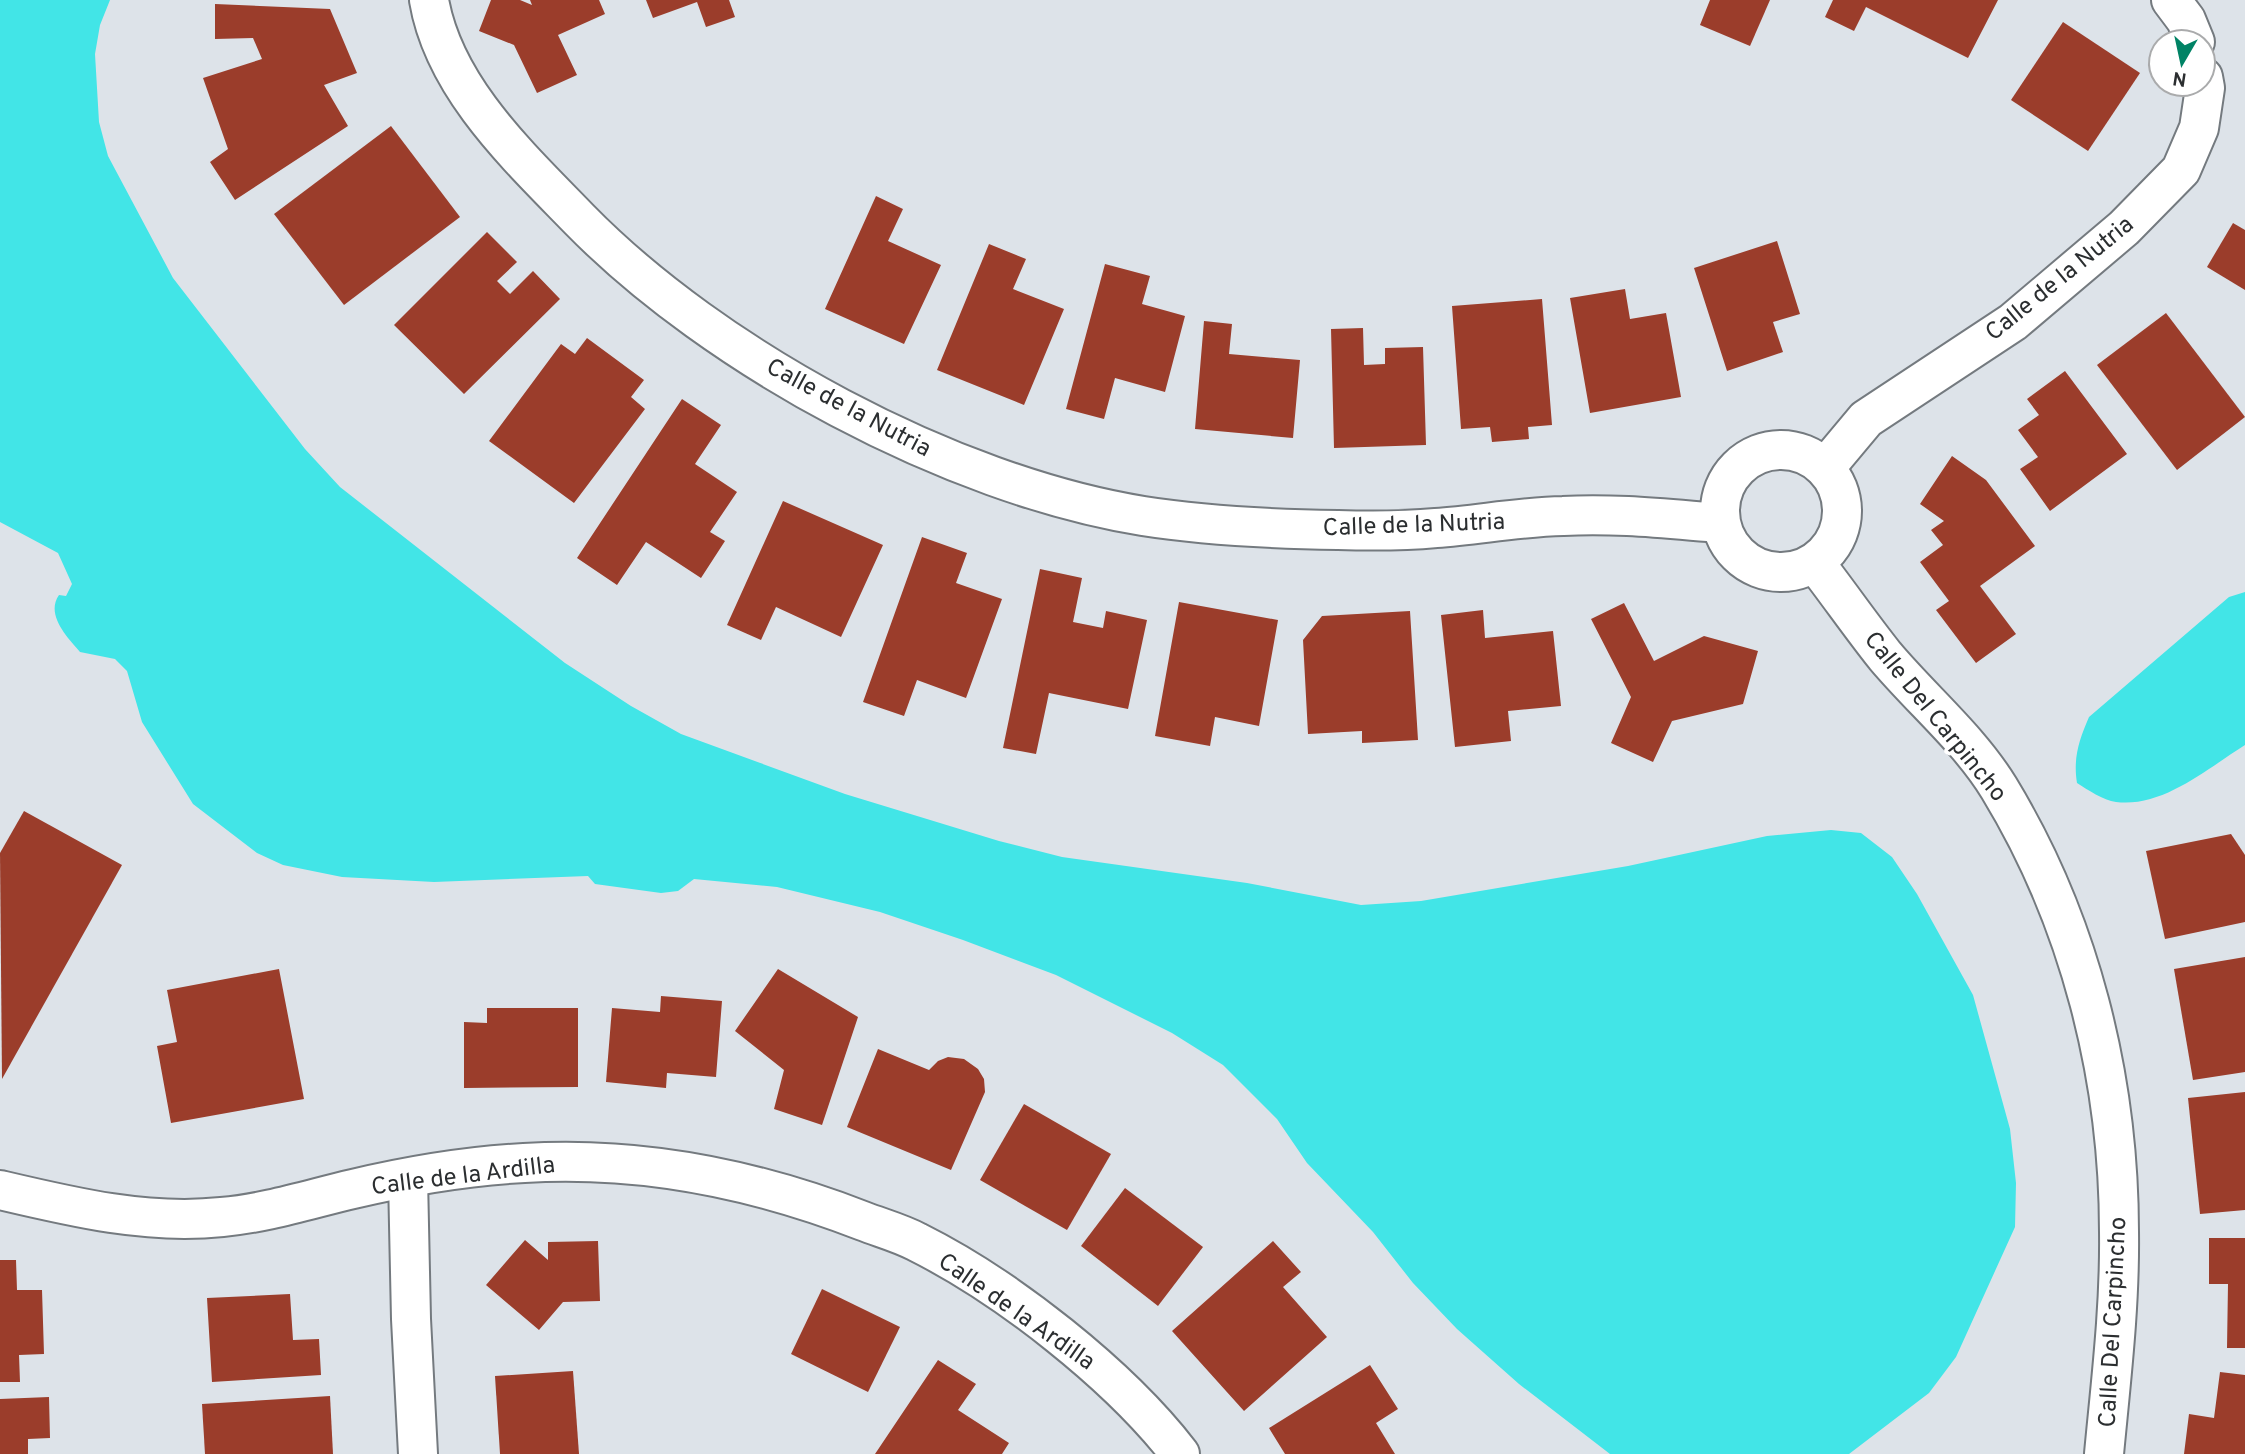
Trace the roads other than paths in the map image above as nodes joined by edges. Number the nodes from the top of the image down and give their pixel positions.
1 (429, 0) edge
2 (2171, 0) edge
3 (2189, 28) edge
4 (2204, 98) edge
5 (1825, 468) junction
6 (1720, 523) junction
7 (1815, 563) junction
8 (408, 1178) junction
9 (0, 1190) edge
10 (418, 1454) edge
11 (1180, 1454) edge
12 (2104, 1454) edge

1 - 6 street, Calle de la Nutria
2 - 3 street
4 - 5 street, Calle de la Nutria
5 - 6 street
5 - 7 street
6 - 7 street
7 - 12 street, Calle Del Carpincho
8 - 9 street, Calle de la Ardilla
8 - 10 street
8 - 11 street, Calle de la Ardilla

